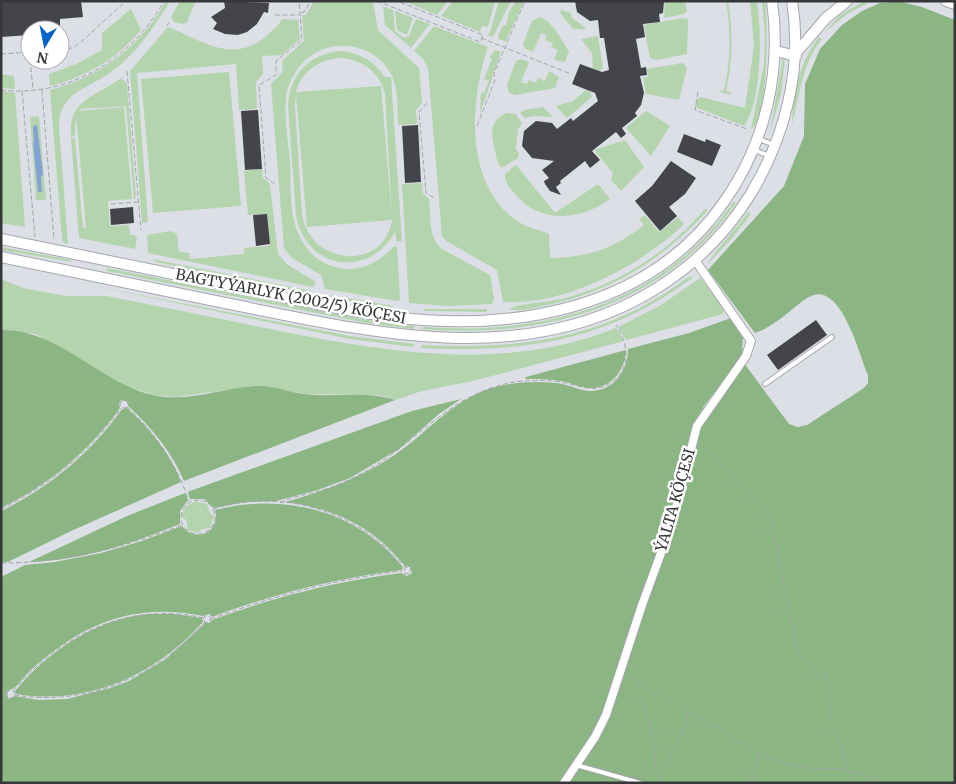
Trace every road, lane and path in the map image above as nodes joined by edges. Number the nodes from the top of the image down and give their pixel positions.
1 (126, 1) edge
2 (164, 1) edge
3 (298, 1) edge
4 (311, 1) edge
5 (377, 1) edge
6 (397, 1) edge
7 (525, 1) edge
8 (772, 1) edge
9 (792, 1) edge
10 (848, 1) edge
11 (946, 1) edge
12 (955, 4) edge
13 (275, 14) dead end
14 (299, 14) junction
15 (169, 22) dead end
16 (167, 26) dead end
17 (481, 38) junction
18 (70, 48) edge
19 (504, 48) junction
20 (776, 51) junction
21 (20, 53) edge
22 (1, 54) edge
23 (796, 54) junction
24 (31, 70) edge
25 (127, 71) dead end
26 (571, 74) dead end
27 (42, 89) junction
28 (1, 90) edge
29 (22, 90) junction
30 (33, 90) junction
31 (698, 92) dead end
32 (427, 103) dead end
33 (477, 126) dead end
34 (747, 129) dead end
35 (757, 138) junction
36 (774, 145) junction
37 (753, 149) junction
38 (770, 156) junction
39 (275, 184) dead end
40 (434, 198) dead end
41 (139, 202) junction
42 (111, 204) dead end
43 (141, 230) dead end
44 (1, 239) edge
45 (35, 246) junction
46 (55, 250) junction
47 (1, 257) edge
48 (94, 258) junction
49 (695, 260) junction
50 (90, 275) junction
51 (616, 325) dead end
52 (832, 337) dead end
53 (765, 384) dead end
54 (127, 407) junction
55 (122, 408) junction
56 (704, 449) dead end
57 (190, 501) junction
58 (280, 503) junction
59 (1, 509) edge
60 (214, 509) junction
61 (182, 525) junction
62 (1, 563) edge
63 (405, 567) junction
64 (403, 571) junction
65 (204, 618) junction
66 (211, 619) junction
67 (205, 622) junction
68 (620, 673) junction
69 (637, 681) junction
70 (13, 691) junction
71 (14, 695) junction
72 (688, 711) junction
73 (759, 755) junction
74 (576, 766) junction
75 (850, 769) junction
76 (660, 782) edge
77 (564, 783) edge
78 (640, 783) edge
79 (656, 783) edge
80 (751, 783) edge
81 (853, 783) edge
82 (883, 783) edge

1 - 18 path
2 - 27 path
3 - 14 path
4 - 14 path
5 - 17 path
6 - 17 path
7 - 19 path
8 - 20 street, BAGTYÝARLYK (2002/5) KÖÇESI
9 - 23 street, BAGTYÝARLYK (2002/5) KÖÇESI
10 - 23 street
11 - 12 street
13 - 14 path
14 - 39 path
15 - 16 path
17 - 19 path
19 - 26 path
19 - 33 path
20 - 23 street
20 - 35 street, BAGTYÝARLYK (2002/5) KÖÇESI
21 - 22 path
23 - 36 street, BAGTYÝARLYK (2002/5) KÖÇESI
24 - 30 path
25 - 41 path
27 - 30 path
27 - 46 path
28 - 29 path
29 - 30 path
29 - 45 path
31 - 34 path
32 - 40 path
35 - 36 lane
35 - 37 street, BAGTYÝARLYK (2002/5) KÖÇESI
36 - 38 street, BAGTYÝARLYK (2002/5) KÖÇESI
37 - 38 lane
37 - 48 street, BAGTYÝARLYK (2002/5) KÖÇESI
38 - 49 street, BAGTYÝARLYK (2002/5) KÖÇESI
41 - 42 path
41 - 43 path
44 - 45 street, BAGTYÝARLYK (2002/5) KÖÇESI
45 - 46 street, BAGTYÝARLYK (2002/5) KÖÇESI
46 - 48 street, BAGTYÝARLYK (2002/5) KÖÇESI
47 - 50 street, BAGTYÝARLYK (2002/5) KÖÇESI
48 - 50 street
49 - 50 street, BAGTYÝARLYK (2002/5) KÖÇESI
49 - 68 street, ÝALTA KÖÇESI
51 - 58 path
52 - 53 lane
54 - 55 path
54 - 55 path
54 - 57 path
55 - 59 path
56 - 75 path
57 - 60 path
57 - 61 path
58 - 60 path
58 - 63 path
60 - 61 path
61 - 62 path
63 - 64 path
63 - 64 path
64 - 66 path
65 - 66 path
65 - 67 path
65 - 70 path
66 - 67 path
67 - 71 path
68 - 69 path
68 - 74 street, ÝALTA KÖÇESI
69 - 72 path
69 - 76 path
70 - 71 path
70 - 71 path
72 - 73 path
72 - 76 path
73 - 75 path
73 - 80 path
74 - 77 street, ÝALTA KÖÇESI
74 - 78 lane
75 - 81 path
75 - 82 path
76 - 79 path

